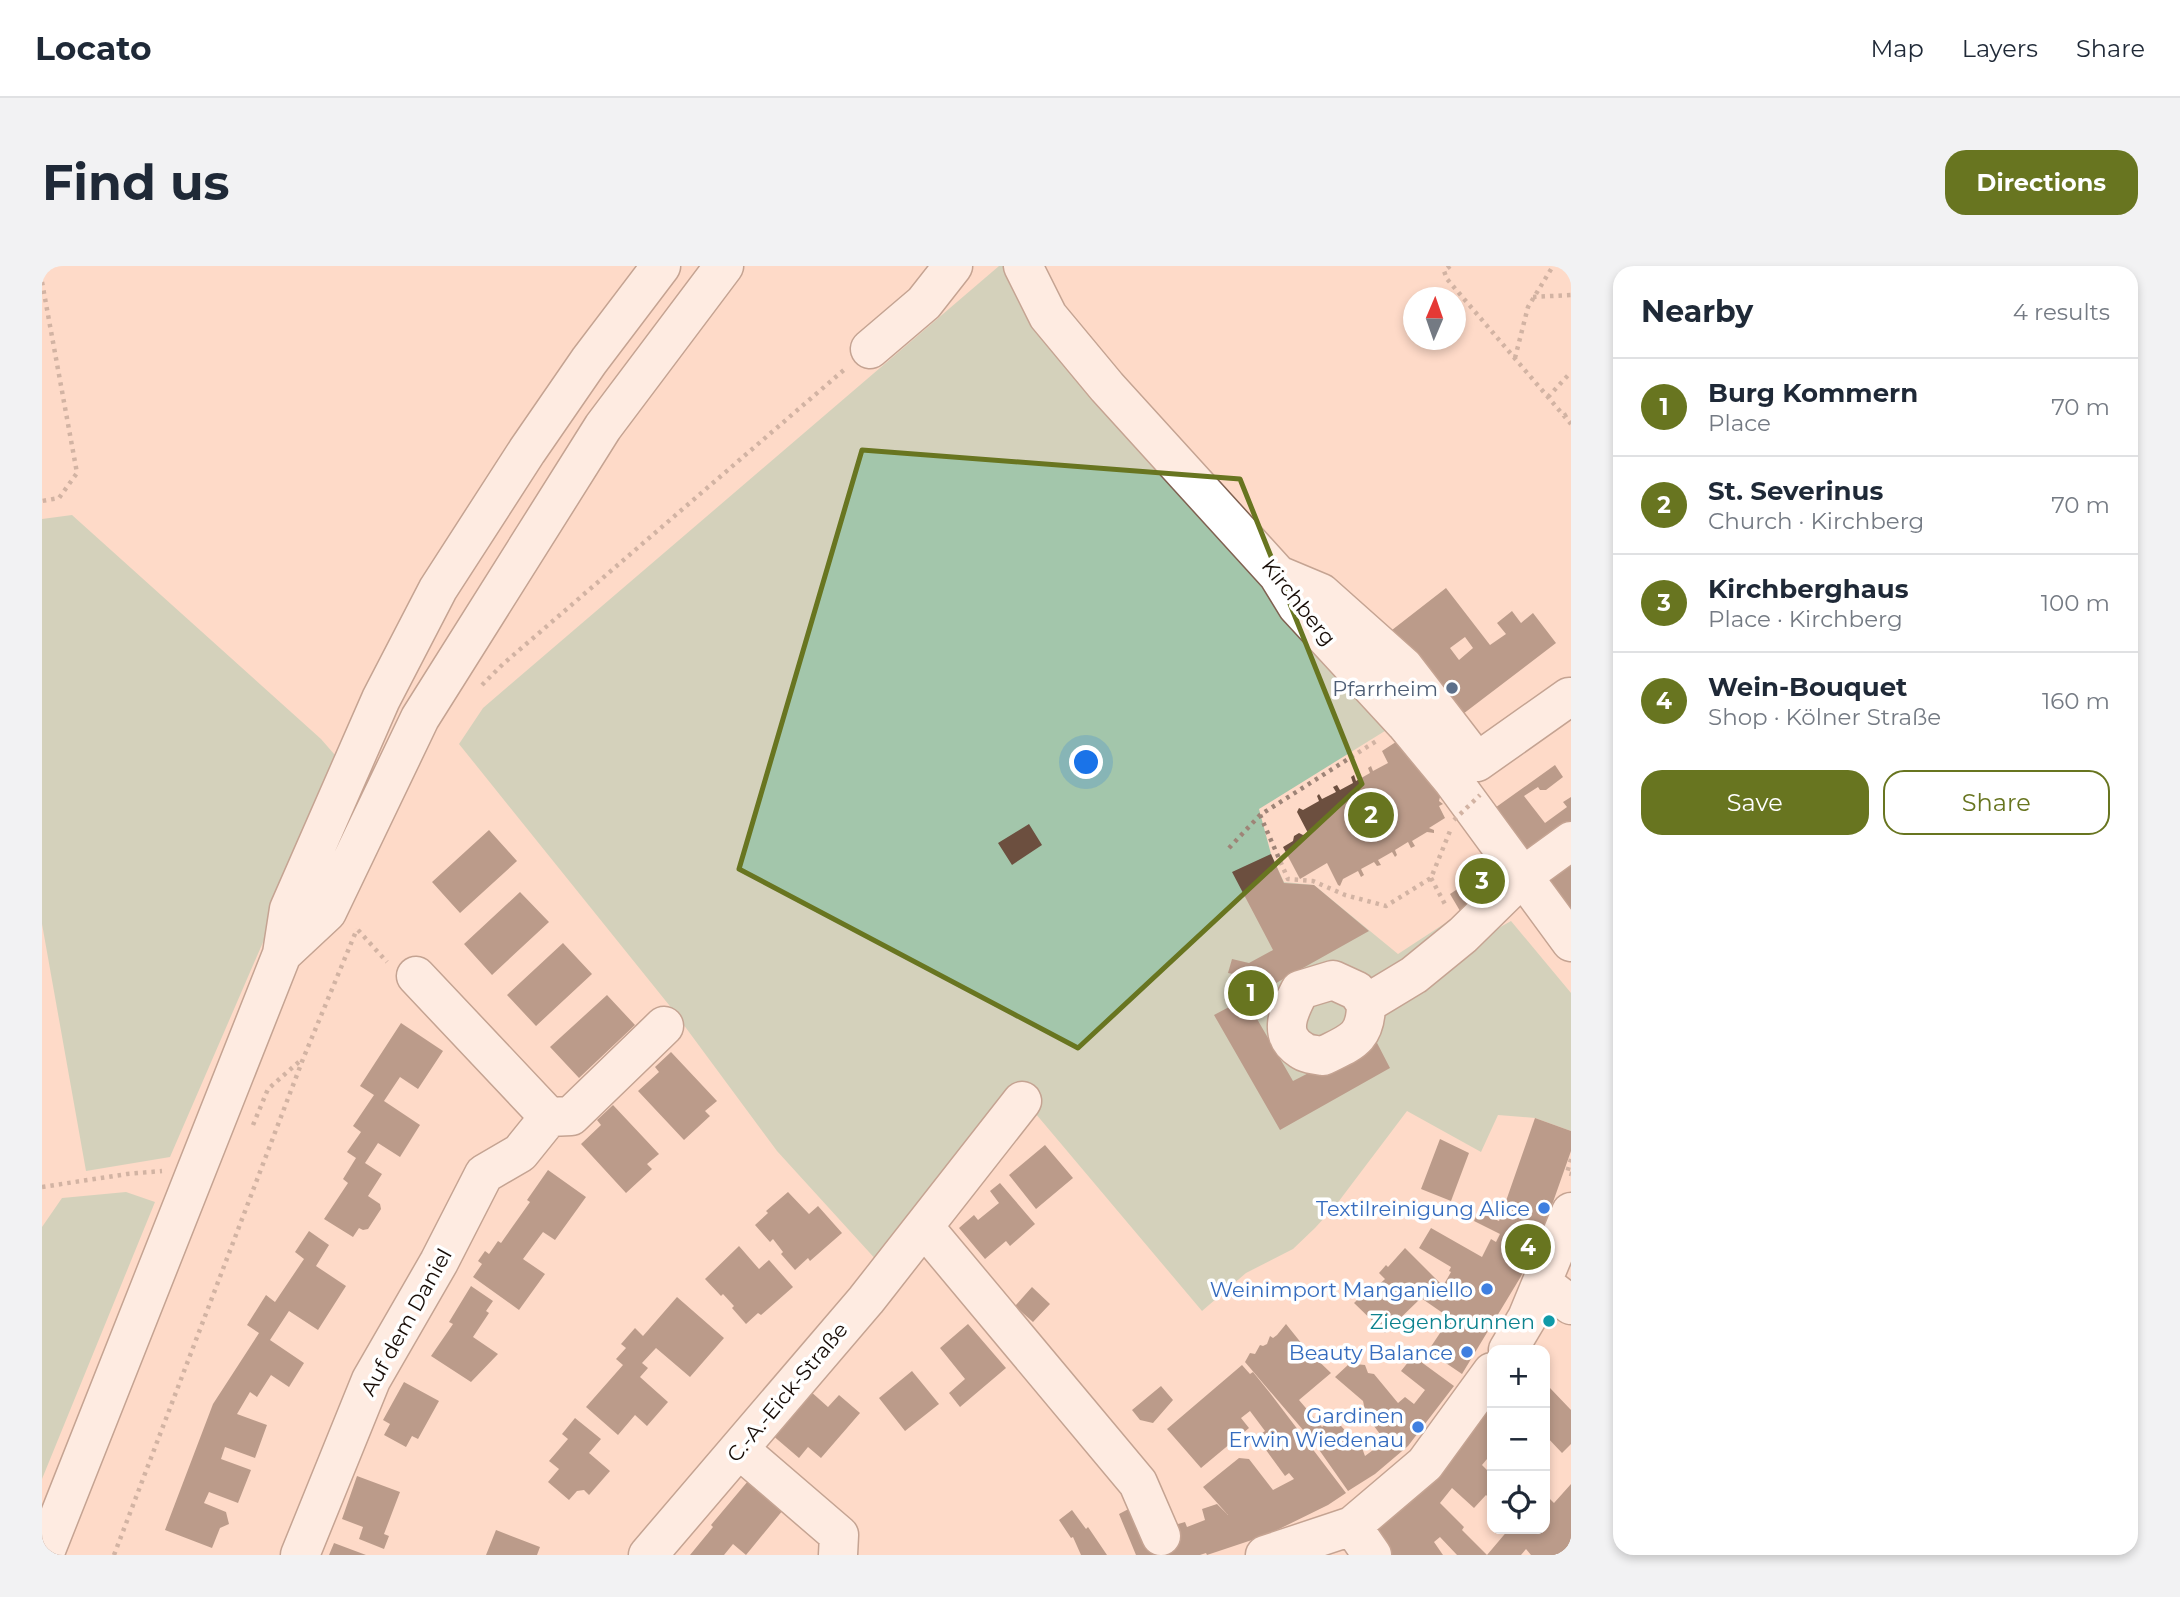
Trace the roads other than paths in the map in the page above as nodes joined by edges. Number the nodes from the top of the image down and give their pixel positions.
1 (661, 266) edge
2 (724, 266) edge
3 (953, 266) edge
4 (1023, 266) edge
5 (870, 349) road end
6 (1278, 575) junction
7 (1569, 696) dead end
8 (1571, 841) edge
9 (1523, 876) junction
10 (1571, 942) edge
11 (282, 954) junction
12 (416, 976) dead end
13 (1366, 1004) dead end
14 (664, 1026) dead end
15 (1022, 1101) dead end
16 (549, 1117) junction
17 (1571, 1212) edge
18 (923, 1227) junction
19 (1557, 1294) edge
20 (1511, 1345) edge
21 (1487, 1379) edge
22 (739, 1449) junction
23 (1161, 1536) dead end
24 (1362, 1540) edge
25 (44, 1555) edge
26 (300, 1555) edge
27 (648, 1555) edge
28 (838, 1555) edge
29 (1265, 1555) edge

1 - 11 street
2 - 11 street
3 - 5 street
4 - 6 street, Kirchberg
6 - 7 street
6 - 9 street, Kirchberg
8 - 9 street
9 - 10 street, Kirchberg
9 - 13 street
11 - 25 street
12 - 16 street
14 - 16 street
15 - 18 street, C.-A.-Eick-Straße
16 - 26 street, Auf dem Daniel
17 - 19 street
18 - 22 street, C.-A.-Eick-Straße
18 - 23 street
19 - 20 street
21 - 24 street
22 - 27 street, C.-A.-Eick-Straße
22 - 28 street
24 - 29 street

